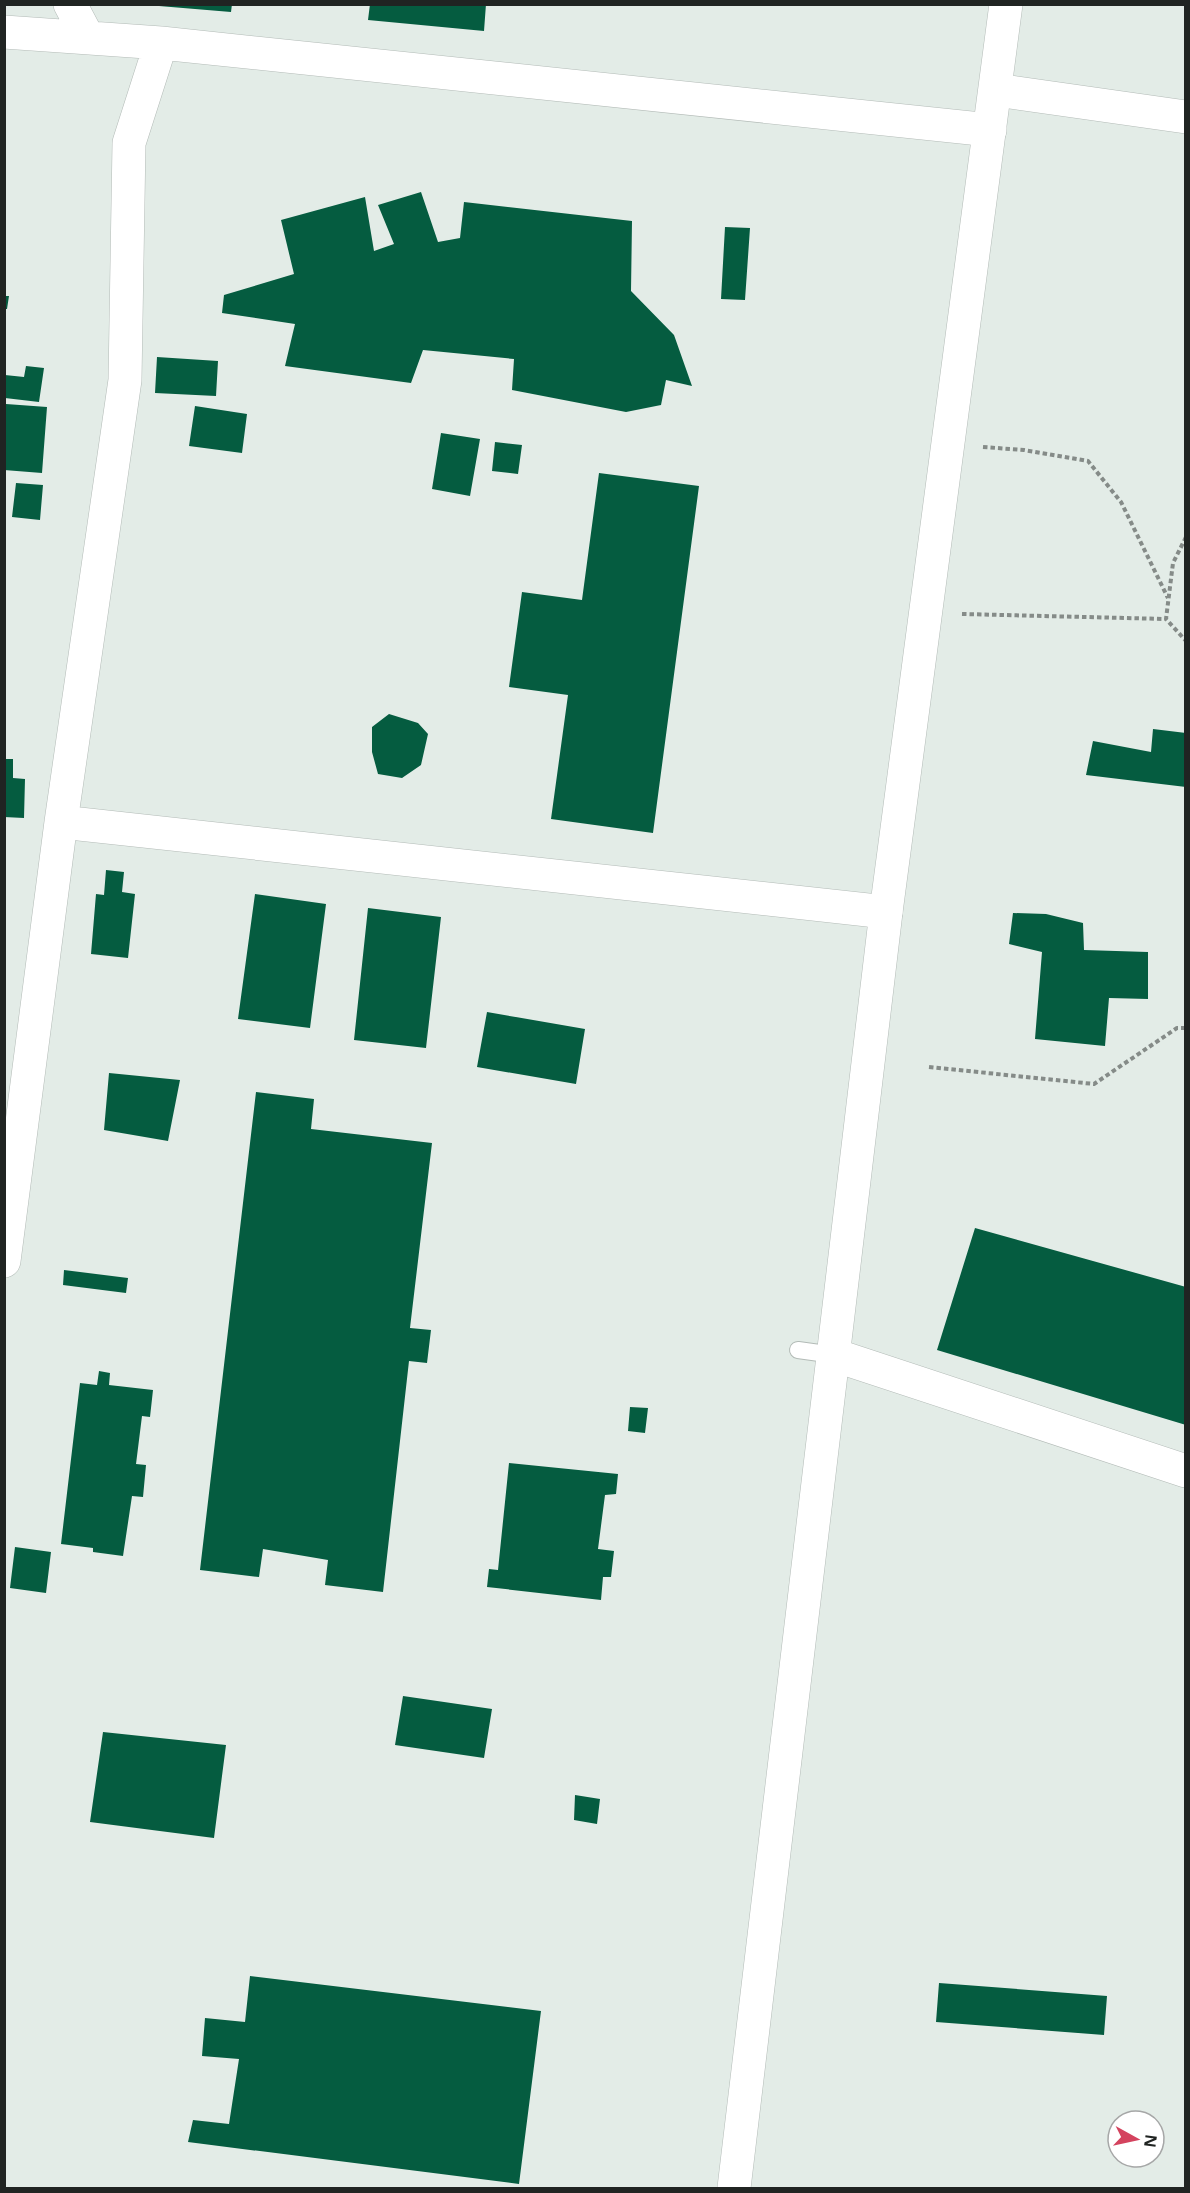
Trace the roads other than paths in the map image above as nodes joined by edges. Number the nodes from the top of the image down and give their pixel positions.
1 (70, 4) edge
2 (1006, 4) edge
3 (4, 32) edge
4 (88, 38) junction
5 (161, 43) junction
6 (996, 90) junction
7 (1185, 117) edge
8 (990, 130) junction
9 (62, 822) junction
10 (886, 912) junction
11 (4, 1261) edge
12 (798, 1350) dead end
13 (834, 1355) junction
14 (1185, 1471) edge
15 (734, 2188) edge

1 - 4 street
2 - 6 street
3 - 4 street
4 - 5 street
5 - 8 street
5 - 9 street
6 - 7 street
6 - 8 street
8 - 10 street
9 - 10 street
9 - 11 street
10 - 13 street
12 - 13 lane
13 - 14 street
13 - 15 street

